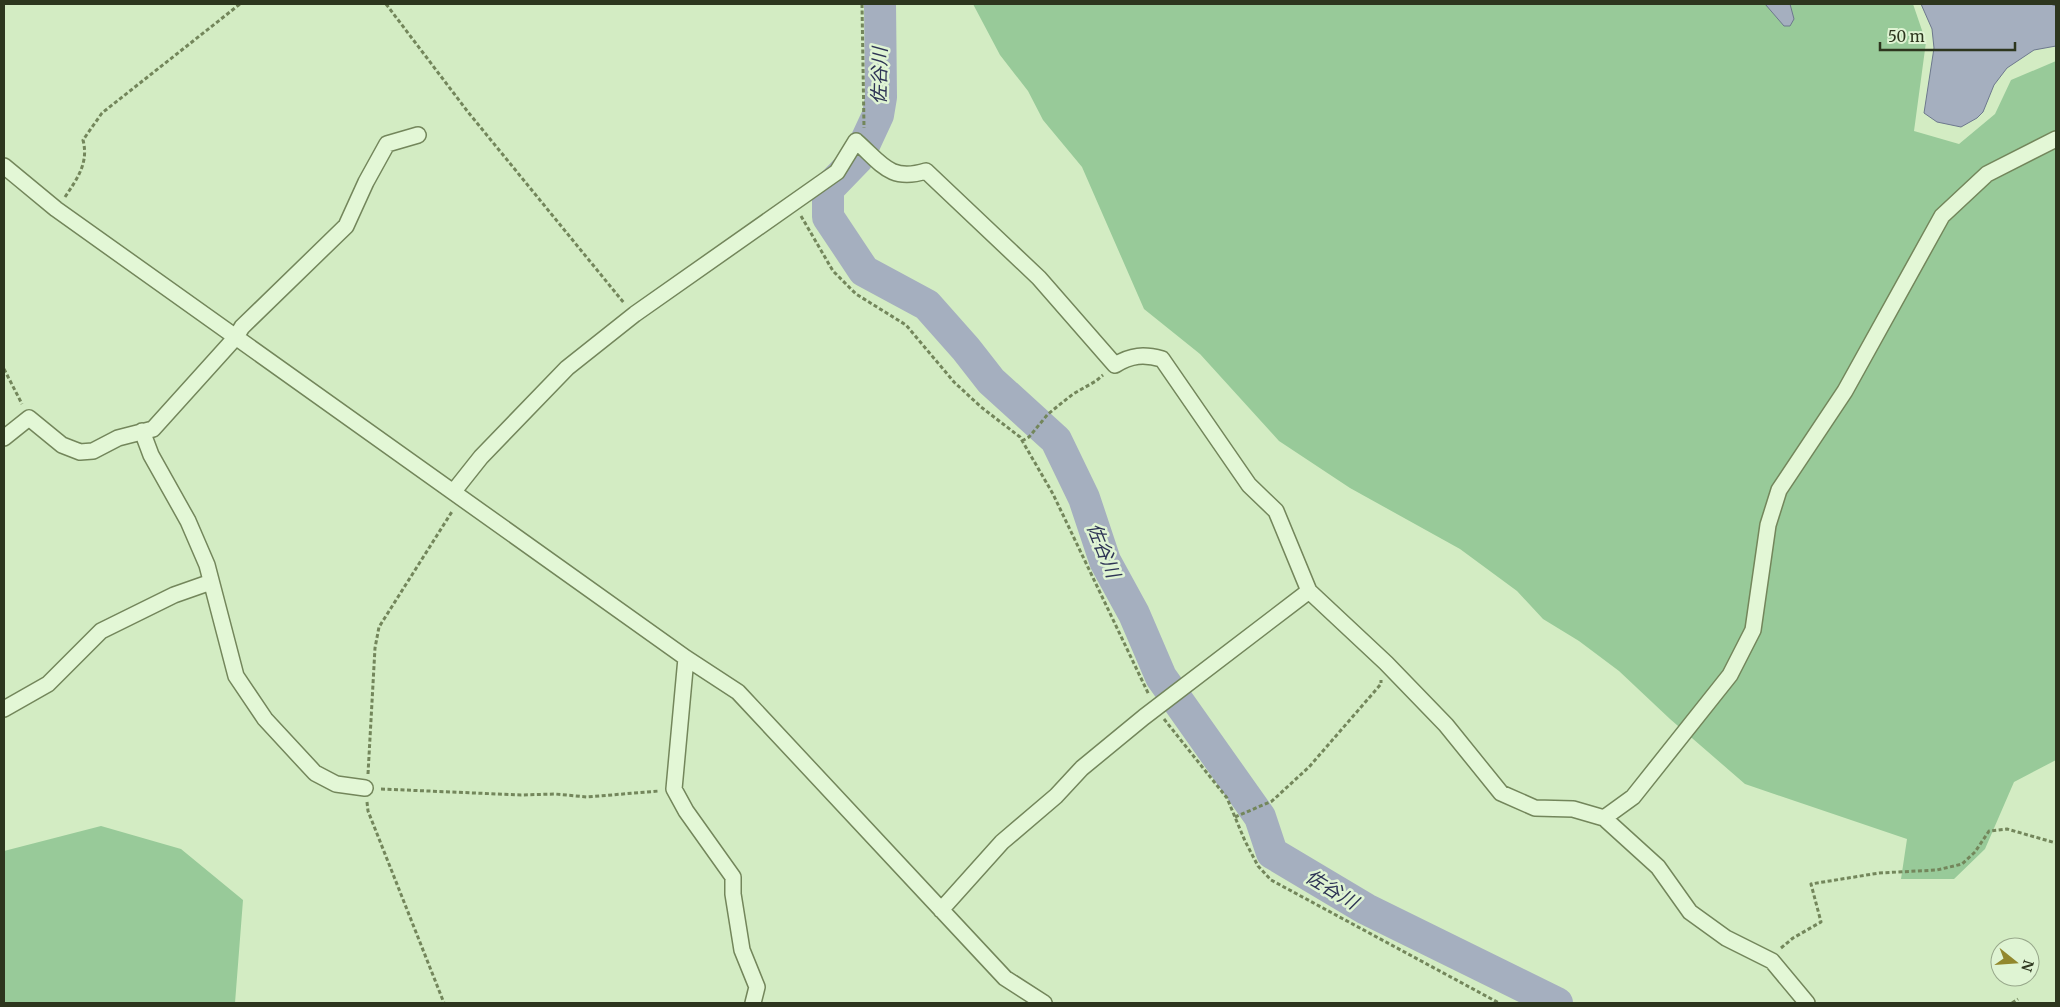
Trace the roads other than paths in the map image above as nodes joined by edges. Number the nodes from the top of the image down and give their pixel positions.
1 (418, 135) dead end
2 (2056, 139) edge
3 (4, 166) edge
4 (236, 337) junction
5 (142, 432) junction
6 (4, 438) edge
7 (458, 494) junction
8 (211, 582) junction
9 (1309, 591) junction
10 (686, 658) junction
11 (4, 709) edge
12 (365, 788) road end
13 (1604, 818) junction
14 (941, 910) junction
15 (753, 1003) edge
16 (1044, 1003) edge
17 (1807, 1003) edge

1 - 4 street
2 - 13 street
3 - 4 street
4 - 5 street
4 - 7 street
5 - 6 street
5 - 8 street
7 - 9 street
7 - 10 street
8 - 11 street
8 - 12 street
9 - 13 street
9 - 14 street
10 - 14 street
10 - 15 street
13 - 17 street
14 - 16 street

